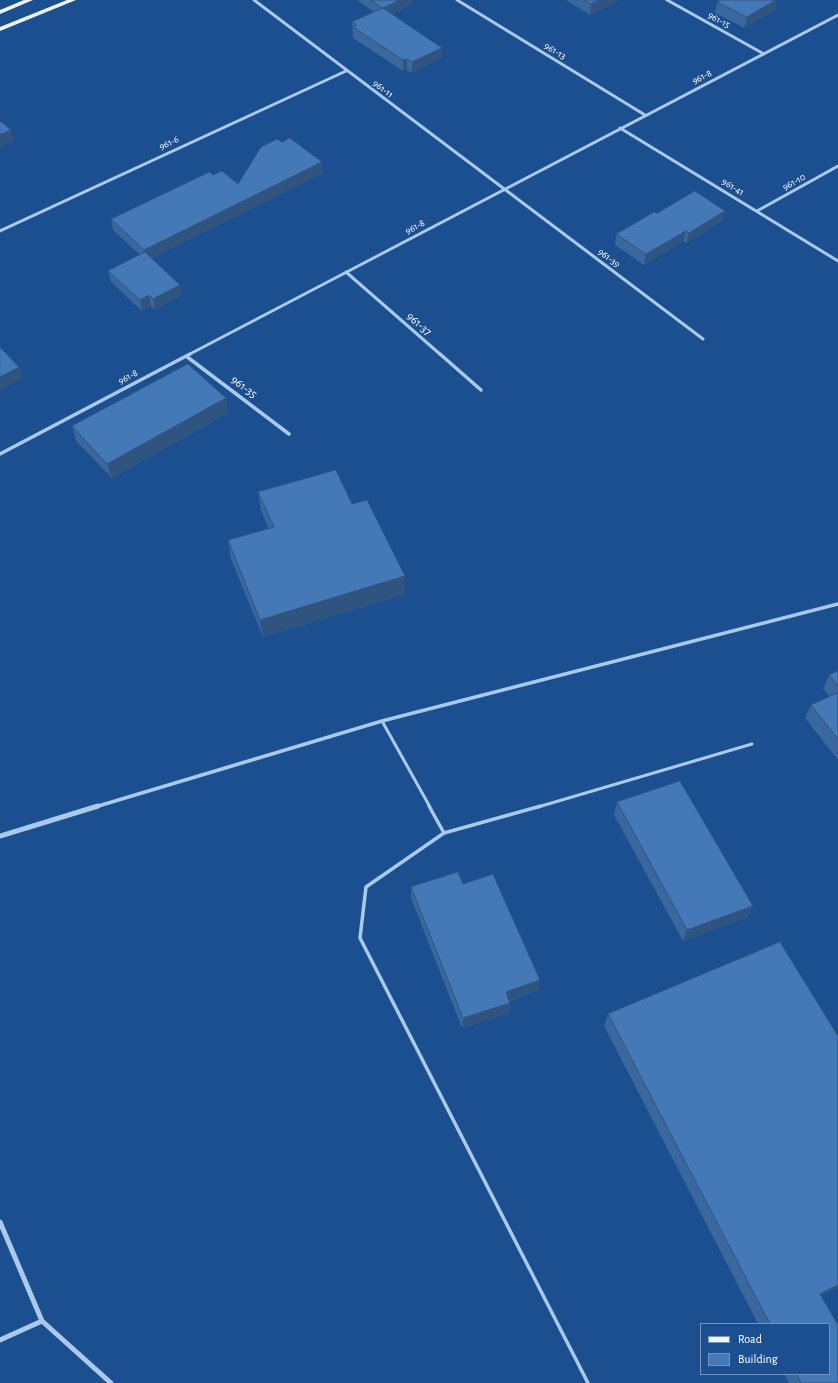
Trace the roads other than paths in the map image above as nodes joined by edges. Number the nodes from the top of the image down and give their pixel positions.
1 (30, 0) edge
2 (72, 0) edge
3 (254, 0) edge
4 (457, 0) edge
5 (667, 0) edge
6 (0, 12) edge
7 (838, 15) edge
8 (0, 29) edge
9 (764, 54) junction
10 (346, 70) junction
11 (645, 115) junction
12 (620, 128) junction
13 (838, 166) edge
14 (504, 189) junction
15 (757, 211) junction
16 (0, 231) edge
17 (838, 261) edge
18 (346, 272) junction
19 (704, 339) dead end
20 (186, 356) junction
21 (481, 390) dead end
22 (289, 434) dead end
23 (0, 454) edge
24 (838, 604) edge
25 (382, 721) junction
26 (752, 744) dead end
27 (444, 833) junction
28 (0, 836) edge
29 (0, 1222) edge
30 (42, 1322) junction
31 (0, 1340) edge
32 (111, 1383) edge
33 (588, 1383) edge

1 - 6 main road
2 - 8 main road
3 - 10 street, 961-11
4 - 11 street, 961-13
5 - 9 street, 961-15
7 - 9 street, 961-8
9 - 11 street, 961-8
10 - 14 street, 961-11
10 - 16 street, 961-6
11 - 12 street, 961-8
12 - 14 street, 961-8
12 - 15 street, 961-41
13 - 15 street, 961-10
14 - 18 street, 961-8
14 - 19 street, 961-39
15 - 17 street, 961-41
18 - 20 street, 961-8
18 - 21 street, 961-37
20 - 22 street, 961-35
20 - 23 street, 961-8
24 - 25 street
25 - 27 lane
25 - 28 street
26 - 27 lane
27 - 33 lane
29 - 30 street
30 - 31 street
30 - 32 street

